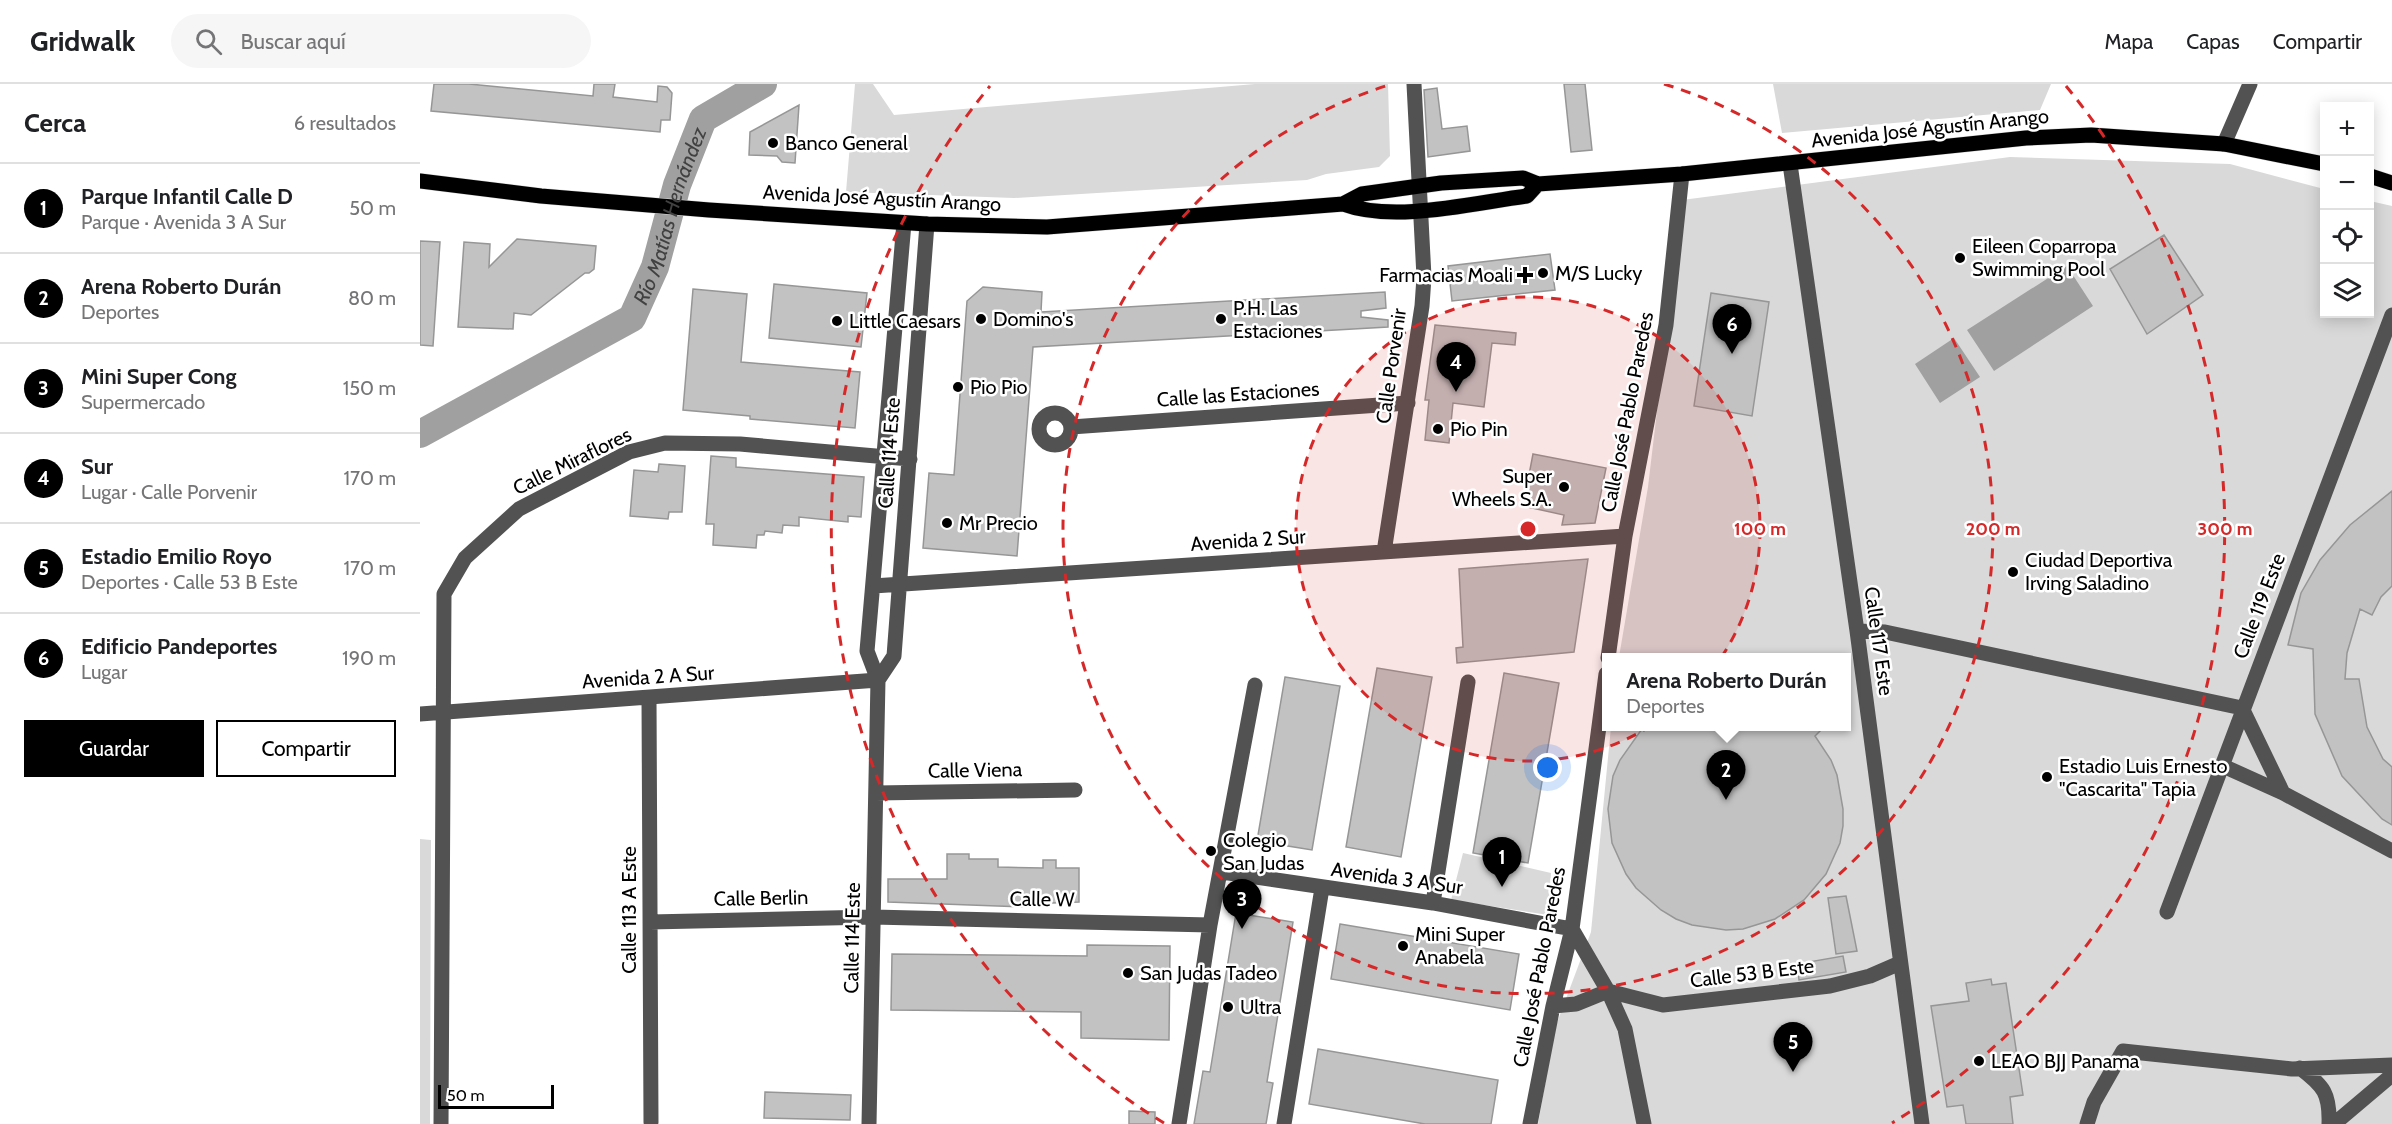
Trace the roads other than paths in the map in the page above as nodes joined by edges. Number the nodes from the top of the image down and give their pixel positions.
1 (1414, 84) edge
2 (2250, 84) edge
3 (2224, 144) junction
4 (1790, 164) junction
5 (2320, 164) edge
6 (1682, 174) junction
7 (2374, 177) edge
8 (420, 181) edge
9 (2392, 183) edge
10 (1538, 184) junction
11 (1419, 186) junction
12 (1343, 204) junction
13 (1420, 210) junction
14 (904, 223) junction
15 (927, 224) junction
16 (2392, 315) edge
17 (1408, 403) junction
18 (1071, 427) dead end
19 (884, 456) junction
20 (910, 459) junction
21 (1625, 536) junction
22 (1384, 552) junction
23 (899, 585) junction
24 (873, 586) junction
25 (1857, 631) junction
26 (1609, 653) edge
27 (879, 680) junction
28 (1468, 682) dead end
29 (1255, 685) dead end
30 (649, 698) junction
31 (1602, 704) edge
32 (2242, 708) junction
33 (443, 712) junction
34 (420, 714) edge
35 (2223, 766) junction
36 (1074, 790) dead end
37 (876, 793) junction
38 (2283, 793) junction
39 (2392, 851) edge
40 (1222, 872) junction
41 (1322, 888) junction
42 (1434, 903) junction
43 (2167, 912) dead end
44 (873, 916) junction
45 (650, 922) junction
46 (1210, 925) junction
47 (1572, 929) junction
48 (1900, 963) junction
49 (1608, 991) junction
50 (1553, 1006) junction
51 (2392, 1065) edge
52 (2300, 1068) junction
53 (2392, 1075) edge
54 (651, 1122) dead end
55 (441, 1124) edge
56 (869, 1124) edge
57 (1179, 1124) edge
58 (1284, 1124) edge
59 (1530, 1124) edge
60 (1644, 1124) edge
61 (1922, 1124) edge
62 (2087, 1124) edge
63 (2329, 1124) edge
64 (2334, 1124) edge

1 - 11 street, Calle Porvenir
2 - 3 street
3 - 4 main road, Avenida José Agustín Arango
3 - 5 main road, Avenida José Agustín Arango
4 - 6 main road, Avenida José Agustín Arango
4 - 25 street, Calle 117 Este
6 - 10 main road, Avenida José Agustín Arango
6 - 21 street, Calle José Pablo Paredes
7 - 9 main road
8 - 14 main road, Avenida José Agustín Arango
10 - 11 main road, Avenida José Agustín Arango
10 - 13 main road, Avenida José Agustín Arango
11 - 12 main road, Avenida José Agustín Arango
11 - 13 street, Calle Porvenir
12 - 13 main road, Avenida José Agustín Arango
12 - 15 main road, Avenida José Agustín Arango
13 - 17 street, Calle Porvenir
14 - 15 main road, Avenida José Agustín Arango
14 - 19 street, Calle 114 Este
15 - 20 street, Calle 114 Este
16 - 32 street, Calle 119 Este
17 - 18 street, Calle las Estaciones
17 - 22 street, Calle Porvenir
19 - 20 street, Calle Miraflores
19 - 24 street, Calle 114 Este
19 - 33 street, Calle Miraflores
20 - 23 street, Calle 114 Este
21 - 22 street, Avenida 2 Sur
21 - 26 street, Calle José Pablo Paredes
22 - 23 street, Avenida 2 Sur
23 - 24 street, Avenida 2 Sur
23 - 27 street, Calle 114 Este
24 - 27 street, Calle 114 Este
25 - 32 street
25 - 48 street, Calle 117 Este
27 - 30 street, Avenida 2 A Sur
27 - 37 street, Calle 114 Este
28 - 42 street
29 - 40 street
30 - 33 street, Avenida 2 A Sur
30 - 45 street, Calle 113 A Este
31 - 47 street, Calle José Pablo Paredes
32 - 35 street, Calle 119 Este
32 - 38 street
33 - 34 street, Avenida 2 A Sur
33 - 55 street, Calle Miraflores
35 - 38 street
35 - 43 street, Calle 119 Este
36 - 37 street, Calle Viena
37 - 44 street, Calle 114 Este
38 - 39 street
40 - 41 street, Avenida 3 A Sur
40 - 46 street
41 - 42 street, Avenida 3 A Sur
41 - 58 street
42 - 47 street, Avenida 3 A Sur
44 - 45 street, Calle Berlin
44 - 46 street, Calle W
44 - 56 street, Calle 114 Este
45 - 54 street, Calle 113 A Este
46 - 57 street
47 - 49 street
47 - 50 street, Calle José Pablo Paredes
48 - 49 street, Calle 53 B Este
48 - 61 street, Calle 117 Este
49 - 50 street
49 - 60 street
50 - 59 street, Calle José Pablo Paredes
51 - 52 street
52 - 62 street
52 - 63 street
53 - 64 street

